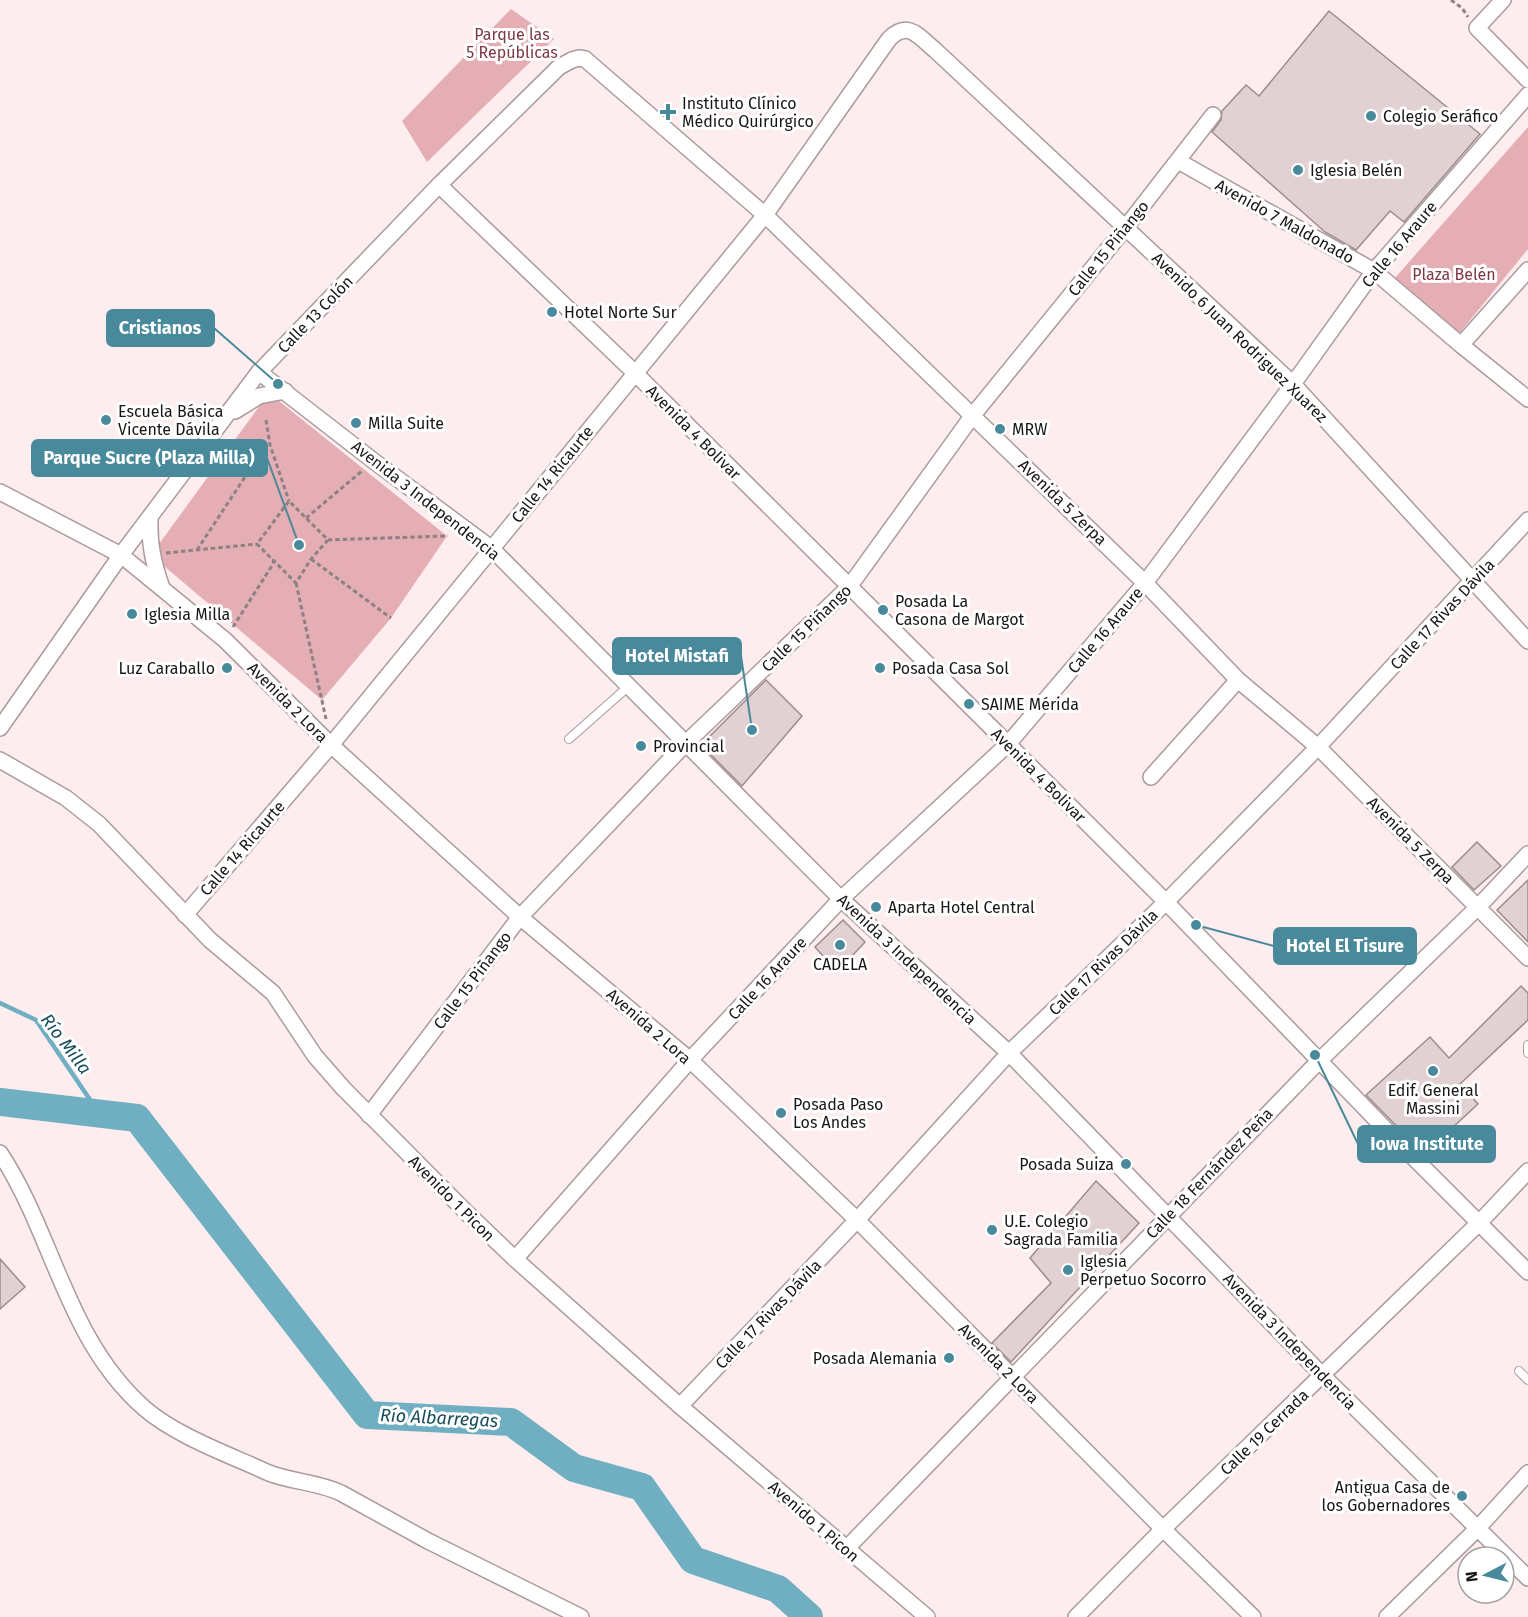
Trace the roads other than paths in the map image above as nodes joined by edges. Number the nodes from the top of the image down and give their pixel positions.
1 (1503, 0) edge
2 (908, 29) joint
3 (585, 59) joint
4 (1528, 80) edge
5 (1528, 95) edge
6 (1213, 115) dead end
7 (1178, 162) junction
8 (439, 185) junction
9 (765, 215) junction
10 (1126, 227) junction
11 (1528, 270) edge
12 (1374, 271) junction
13 (1461, 345) junction
14 (259, 372) junction
15 (634, 372) junction
16 (1293, 384) junction
17 (285, 391) junction
18 (1528, 399) edge
19 (973, 414) junction
20 (222, 421) junction
21 (0, 492) edge
22 (150, 518) junction
23 (1528, 520) edge
24 (491, 548) junction
25 (121, 555) junction
26 (1472, 581) junction
27 (1145, 583) junction
28 (849, 587) junction
29 (162, 589) junction
30 (1528, 641) edge
31 (1238, 680) junction
32 (629, 686) junction
33 (0, 728) edge
34 (569, 739) dead end
35 (686, 743) junction
36 (1008, 744) junction
37 (331, 745) junction
38 (1318, 747) junction
39 (0, 760) edge
40 (1151, 777) dead end
41 (1528, 854) edge
42 (841, 899) junction
43 (1166, 902) junction
44 (1478, 907) junction
45 (185, 915) junction
46 (520, 917) junction
47 (1528, 958) edge
48 (1528, 1045) edge
49 (1009, 1053) junction
50 (1528, 1053) edge
51 (690, 1060) junction
52 (1320, 1061) junction
53 (369, 1115) junction
54 (0, 1153) edge
55 (1528, 1171) edge
56 (1168, 1215) junction
57 (857, 1220) junction
58 (1480, 1222) junction
59 (515, 1259) junction
60 (1528, 1272) edge
61 (1519, 1371) dead end
62 (1012, 1376) junction
63 (1323, 1376) junction
64 (1528, 1380) edge
65 (680, 1406) junction
66 (1528, 1473) edge
67 (1477, 1528) junction
68 (1163, 1529) junction
69 (846, 1549) junction
70 (1528, 1578) edge
71 (575, 1616) edge
72 (927, 1617) edge
73 (1076, 1617) edge
74 (1253, 1617) edge
75 (1387, 1617) edge

1 - 4 street
2 - 9 street, Calle 14 Ricaurte
2 - 10 street, Avenido 6 Juan Rodriguez Xuarez
3 - 8 street, Calle 13 Colón
3 - 9 street, Avenida 5 Zerpa
5 - 12 street, Calle 16 Araure
6 - 7 street, Calle 15 Piñango
7 - 10 street, Calle 15 Piñango
7 - 12 street, Avenido 7 Maldonado
8 - 14 street, Calle 13 Colón
8 - 15 street, Avenida 4 Bolivar
9 - 15 street, Calle 14 Ricaurte
9 - 19 street, Avenida 5 Zerpa
10 - 16 street, Avenido 6 Juan Rodriguez Xuarez
10 - 19 street, Calle 15 Piñango
11 - 13 street
12 - 13 street, Avenido 7 Maldonado
12 - 16 street, Calle 16 Araure
13 - 18 street, Avenido 7 Maldonado
14 - 17 street, Avenida 3 Independencia
14 - 20 street, Calle 13 Colón
15 - 24 street, Calle 14 Ricaurte
15 - 28 street, Avenida 4 Bolivar
16 - 26 street, Avenido 6 Juan Rodriguez Xuarez
16 - 27 street, Calle 16 Araure
17 - 20 street
17 - 24 street, Avenida 3 Independencia
19 - 27 street, Avenida 5 Zerpa
19 - 28 street, Calle 15 Piñango
20 - 22 street, Calle 13 Colón
21 - 25 street, Avenida 2 Lora
22 - 25 street, Calle 13 Colón
22 - 29 street
23 - 26 street, Calle 17 Rivas Dávila
24 - 32 street, Avenida 3 Independencia
24 - 37 street, Calle 14 Ricaurte
25 - 29 street, Avenida 2 Lora
25 - 33 street, Calle 13 Colón
26 - 30 street, Avenido 6 Juan Rodriguez Xuarez
26 - 38 street, Calle 17 Rivas Dávila
27 - 31 street, Avenida 5 Zerpa
27 - 36 street, Calle 16 Araure
28 - 35 street, Calle 15 Piñango
28 - 36 street, Avenida 4 Bolivar
29 - 37 street, Avenida 2 Lora
31 - 38 street, Avenida 5 Zerpa
31 - 40 street
32 - 34 lane
32 - 35 street, Avenida 3 Independencia
35 - 42 street, Avenida 3 Independencia
35 - 46 street, Calle 15 Piñango
36 - 42 street, Calle 16 Araure
36 - 43 street, Avenida 4 Bolivar
37 - 45 street, Calle 14 Ricaurte
37 - 46 street, Avenida 2 Lora
38 - 43 street, Calle 17 Rivas Dávila
38 - 44 street, Avenida 5 Zerpa
39 - 45 street, Avenido 1 Picon
41 - 44 street, Calle 18 Fernández Peña
42 - 49 street, Avenida 3 Independencia
42 - 51 street, Calle 16 Araure
43 - 49 street, Calle 17 Rivas Dávila
43 - 52 street, Avenida 4 Bolivar
44 - 47 street, Avenida 5 Zerpa
44 - 52 street, Calle 18 Fernández Peña
45 - 53 street, Avenido 1 Picon
46 - 51 street, Avenida 2 Lora
46 - 53 street, Calle 15 Piñango
48 - 50 lane
49 - 56 street, Avenida 3 Independencia
49 - 57 street, Calle 17 Rivas Dávila
51 - 57 street, Avenida 2 Lora
51 - 59 street, Calle 16 Araure
52 - 56 street, Calle 18 Fernández Peña
52 - 58 street, Avenida 4 Bolivar
53 - 59 street, Avenido 1 Picon
54 - 71 street
55 - 58 street, Calle 19 Cerrada
56 - 62 street, Calle 18 Fernández Peña
56 - 63 street, Avenida 3 Independencia
57 - 62 street, Avenida 2 Lora
57 - 65 street, Calle 17 Rivas Dávila
58 - 60 street, Avenida 4 Bolivar
58 - 63 street, Calle 19 Cerrada
59 - 65 street, Avenido 1 Picon
61 - 64 lane
62 - 68 street, Avenida 2 Lora
62 - 69 street, Calle 18 Fernández Peña
63 - 67 street, Avenida 3 Independencia
63 - 68 street, Calle 19 Cerrada
65 - 69 street, Avenido 1 Picon
66 - 67 street
67 - 70 street, Avenida 3 Independencia
67 - 75 street
68 - 73 street, Calle 19 Cerrada
68 - 74 street, Avenida 2 Lora
69 - 72 street, Avenido 1 Picon

